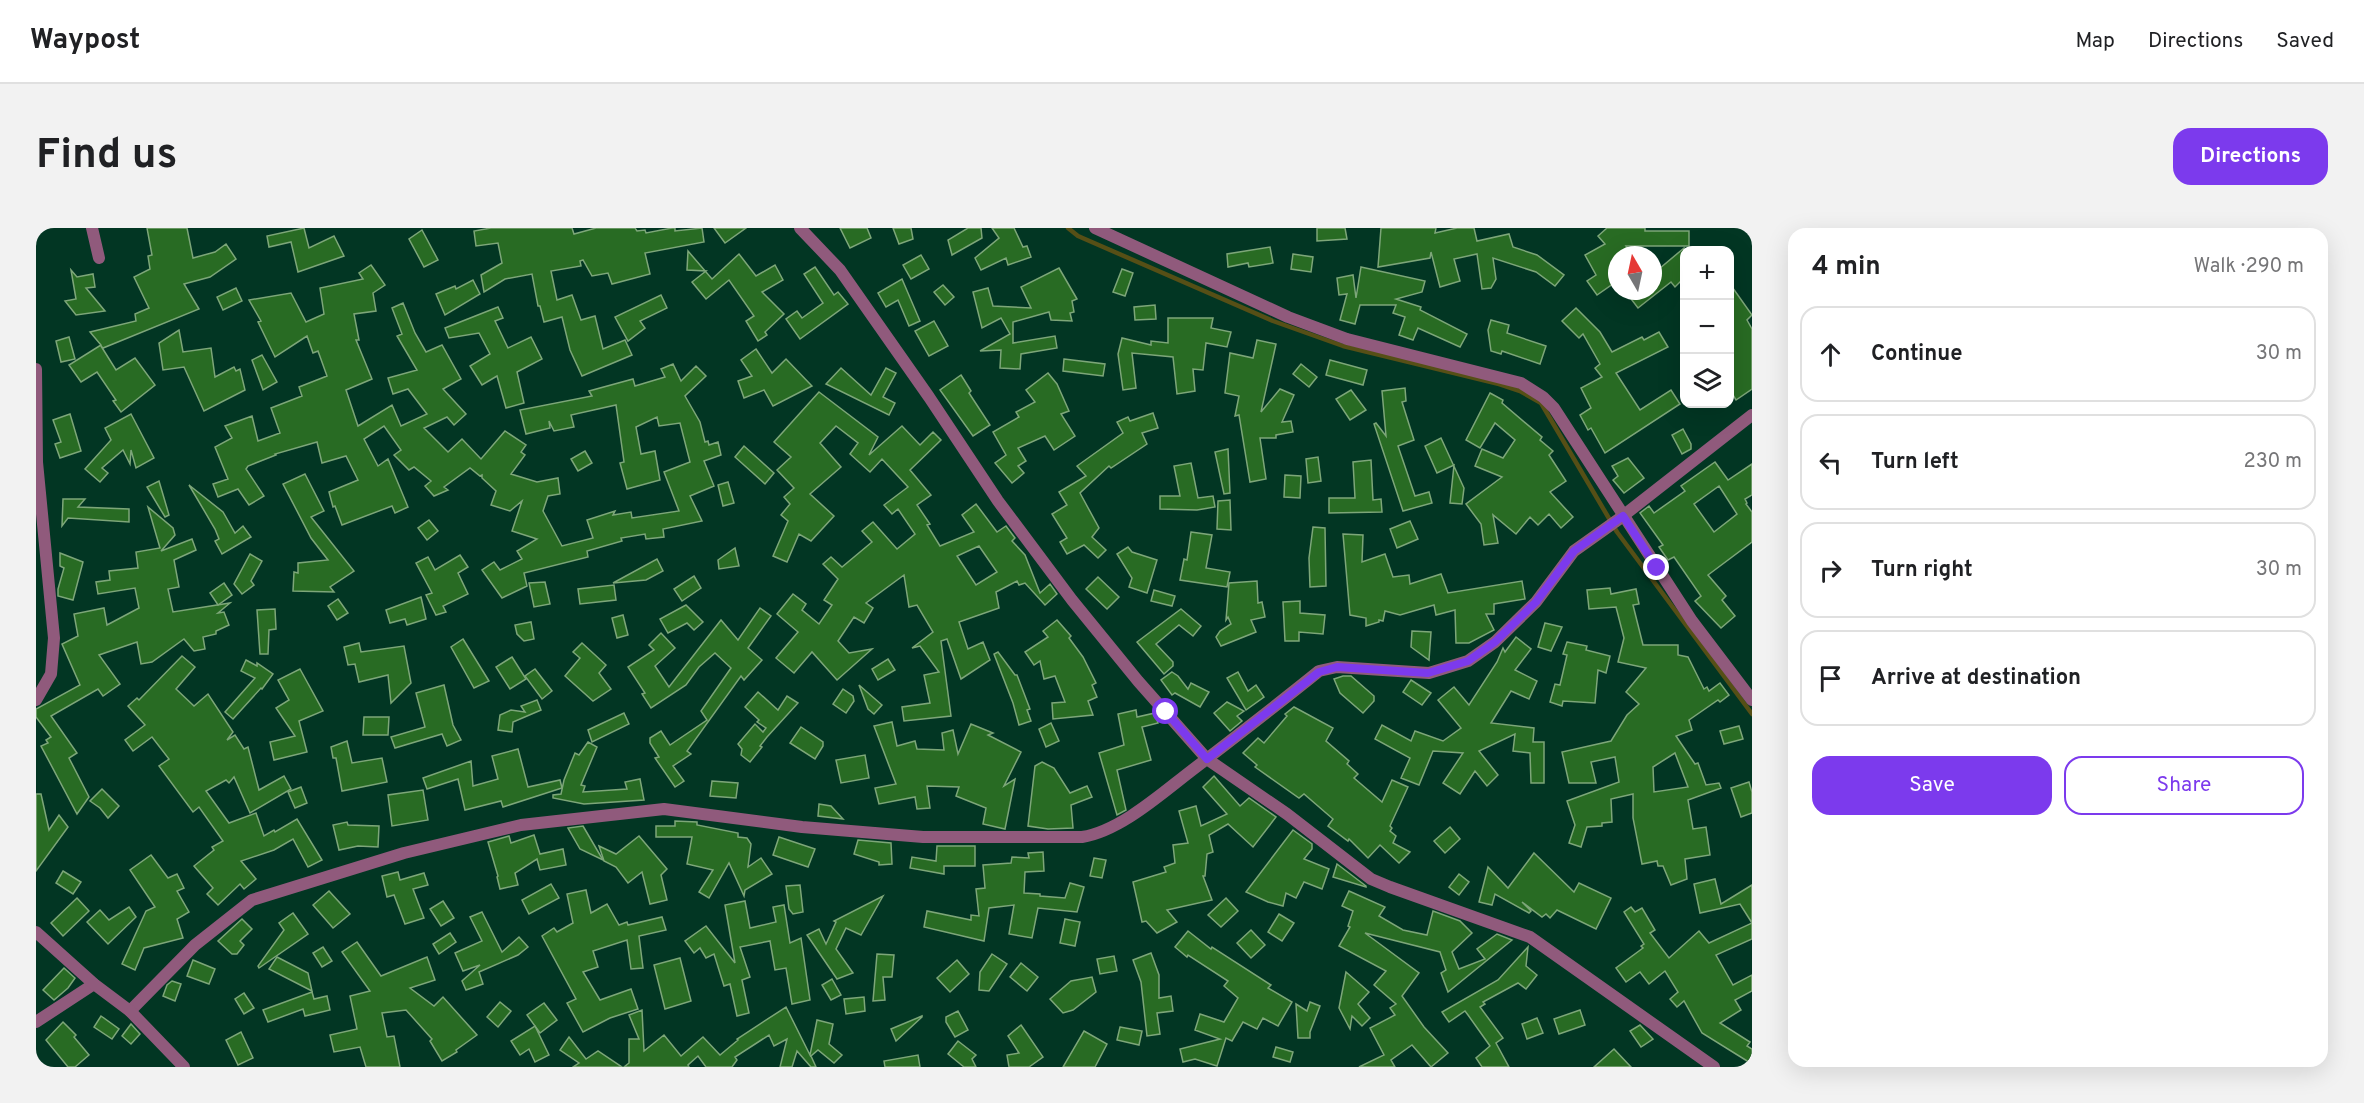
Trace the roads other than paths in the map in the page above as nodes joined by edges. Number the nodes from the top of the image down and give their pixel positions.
1 (92, 228) edge
2 (800, 228) edge
3 (1095, 228) edge
4 (99, 258) dead end
5 (36, 369) edge
6 (1752, 415) edge
7 (37, 462) edge
8 (1621, 518) junction
9 (36, 700) edge
10 (1752, 700) edge
11 (1207, 759) junction
12 (36, 932) edge
13 (94, 984) junction
14 (130, 1011) junction
15 (36, 1023) edge
16 (184, 1067) edge
17 (1714, 1067) edge

1 - 4 street
2 - 11 street
3 - 8 street
5 - 7 street
6 - 8 street
7 - 9 street
8 - 10 street
8 - 11 street
11 - 14 street
11 - 17 street
12 - 13 street
13 - 14 street
13 - 15 street
14 - 16 street

